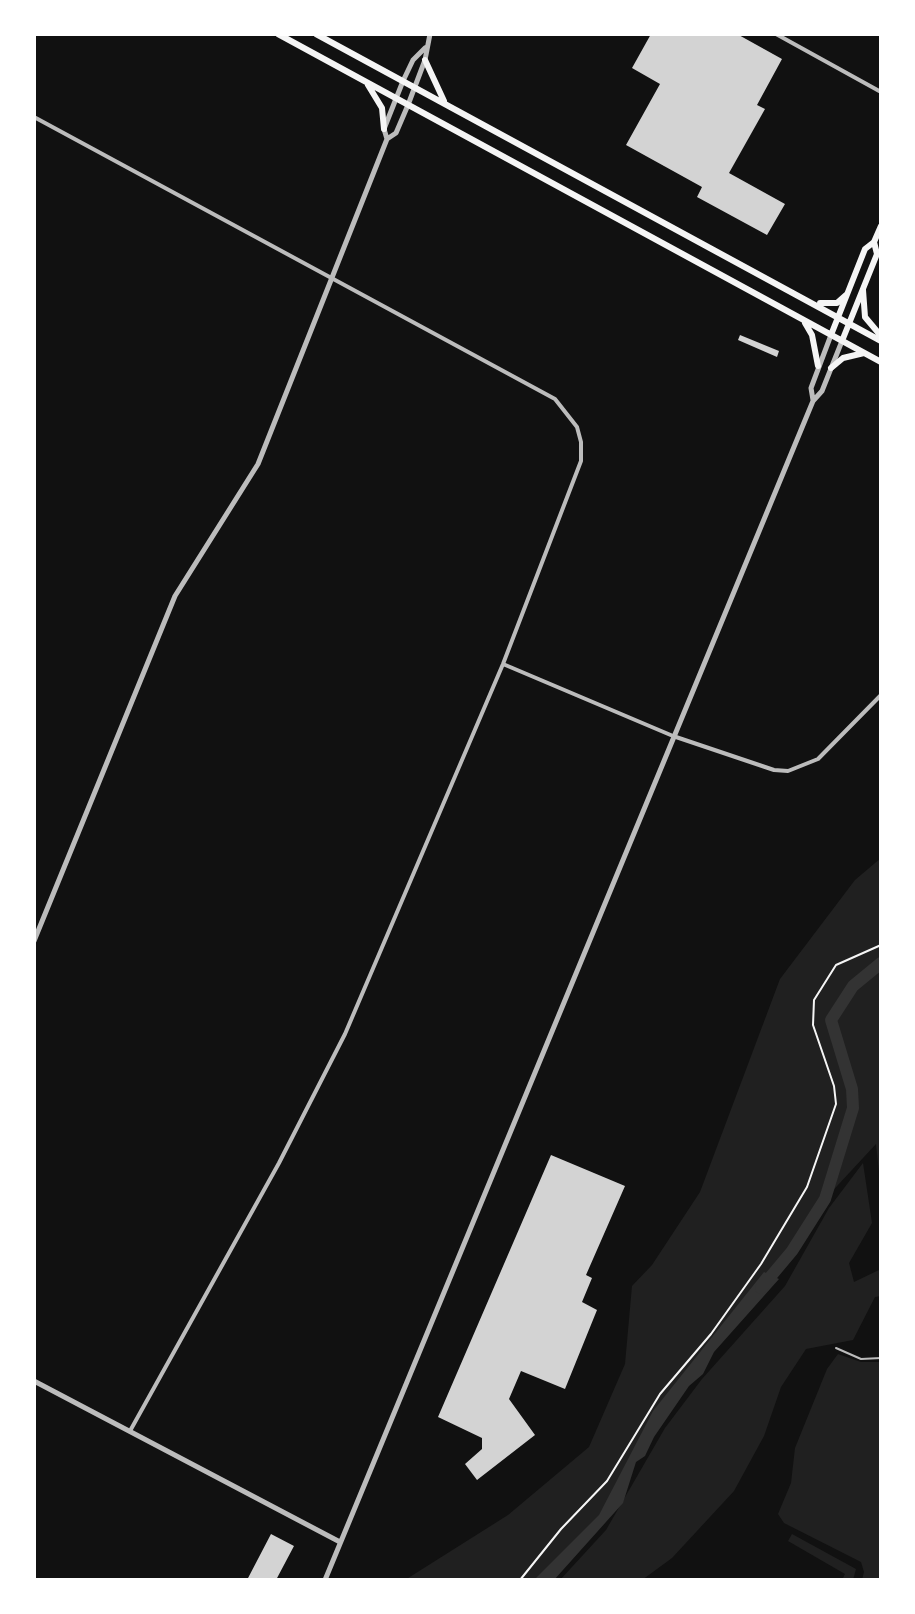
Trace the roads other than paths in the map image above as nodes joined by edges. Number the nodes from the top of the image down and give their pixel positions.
1 (278, 34) edge
2 (316, 34) edge
3 (430, 34) edge
4 (776, 34) edge
5 (425, 48) junction
6 (425, 60) junction
7 (403, 81) junction
8 (365, 82) junction
9 (414, 87) junction
10 (881, 92) edge
11 (397, 99) junction
12 (446, 104) junction
13 (408, 105) junction
14 (34, 117) edge
15 (384, 129) junction
16 (387, 139) junction
17 (881, 226) edge
18 (874, 242) junction
19 (333, 279) junction
20 (863, 287) junction
21 (849, 293) junction
22 (814, 303) junction
23 (839, 316) junction
24 (803, 320) junction
25 (849, 322) junction
26 (831, 335) junction
27 (881, 338) edge
28 (842, 341) junction
29 (864, 353) junction
30 (881, 362) edge
31 (818, 366) junction
32 (831, 368) junction
33 (813, 401) junction
34 (503, 664) junction
35 (881, 695) edge
36 (673, 736) junction
37 (34, 941) edge
38 (836, 1348) dead end
39 (881, 1358) edge
40 (34, 1381) edge
41 (130, 1431) junction
42 (340, 1542) junction
43 (325, 1580) edge

1 - 8 main road
2 - 7 main road
3 - 5 street
4 - 10 street
5 - 6 street
5 - 7 street
6 - 9 street
6 - 12 main road
7 - 9 main road
7 - 11 street
8 - 11 main road
8 - 15 main road
9 - 12 main road
9 - 13 street
11 - 13 main road
11 - 15 street
12 - 22 main road
13 - 16 street
13 - 24 main road
14 - 19 street
15 - 16 street
16 - 19 street
17 - 18 main road
18 - 20 main road
18 - 21 main road
19 - 34 street
19 - 37 street
20 - 25 main road
20 - 27 main road
21 - 22 main road
21 - 23 main road
22 - 23 main road
23 - 25 main road
23 - 26 main road
24 - 26 main road
24 - 31 main road
25 - 27 main road
25 - 28 main road
26 - 28 main road
26 - 31 street
28 - 29 main road
28 - 32 street
29 - 30 main road
29 - 32 main road
31 - 33 street
32 - 33 street
33 - 36 street
34 - 36 street
34 - 41 street
35 - 36 street
36 - 42 street
38 - 39 lane
40 - 41 street
41 - 42 street
42 - 43 street

